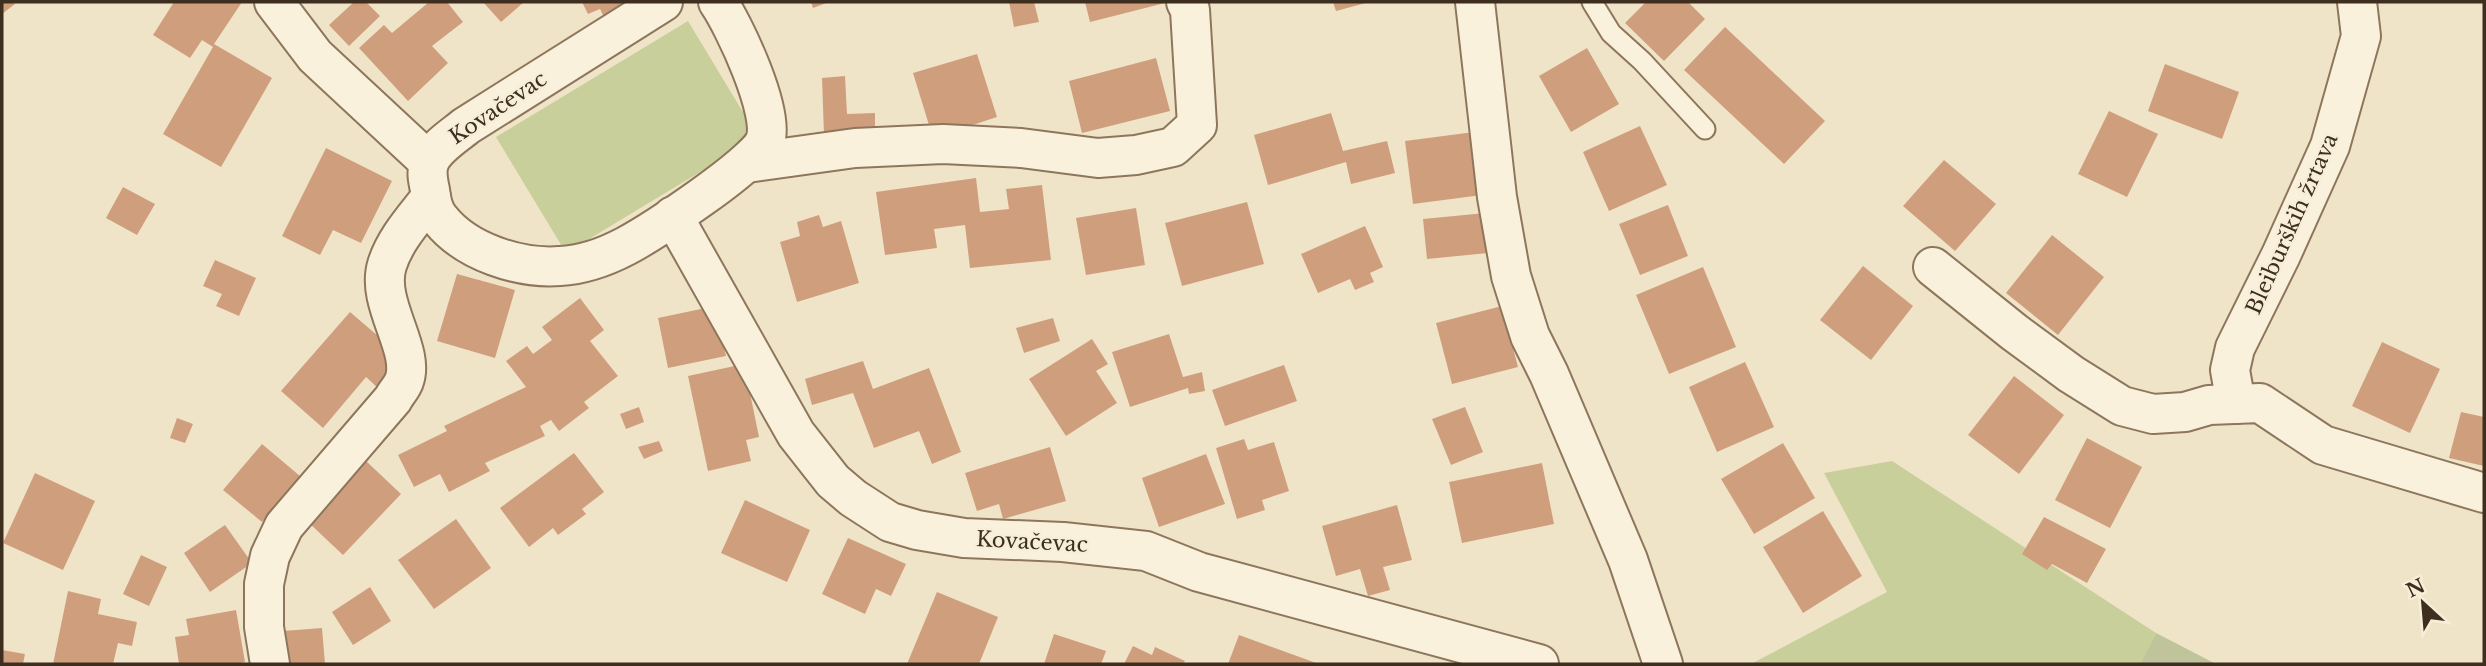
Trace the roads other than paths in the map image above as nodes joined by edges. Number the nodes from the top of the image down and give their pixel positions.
1 (274, 2) edge
2 (663, 2) edge
3 (718, 2) edge
4 (1186, 2) edge
5 (1475, 2) edge
6 (1592, 2) edge
7 (2357, 2) edge
8 (1706, 129) dead end
9 (747, 163) junction
10 (430, 179) junction
11 (673, 216) junction
12 (1933, 267) dead end
13 (2236, 404) junction
14 (2484, 494) edge
15 (270, 664) edge
16 (1539, 664) edge
17 (1663, 664) edge

1 - 10 street
2 - 10 street, Kovačevac
3 - 9 street
4 - 9 street
5 - 17 street
6 - 8 lane
7 - 13 street, Bleiburških žrtava
9 - 11 street
10 - 11 street
10 - 15 street, Kovačevac
11 - 16 street, Kovačevac
12 - 13 street
13 - 14 street

